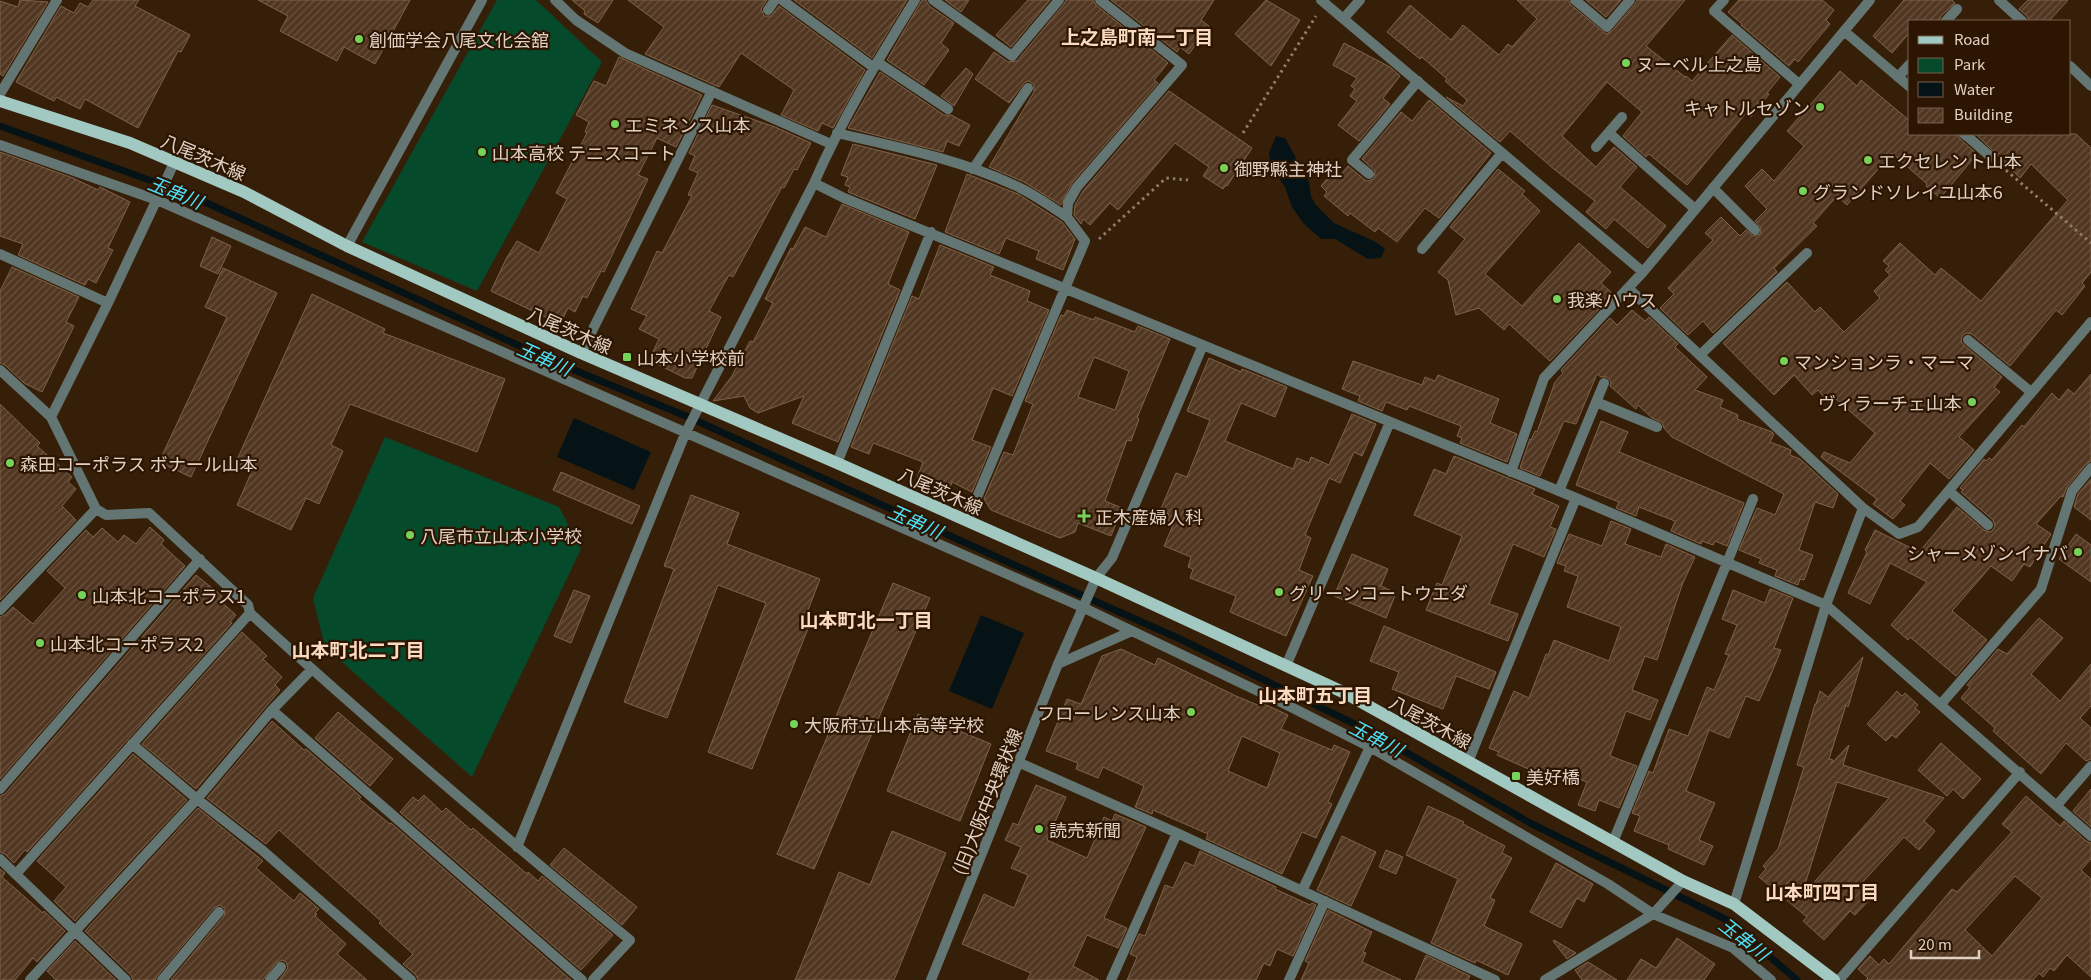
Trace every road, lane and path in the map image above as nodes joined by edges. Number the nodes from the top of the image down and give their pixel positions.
1 (57, 0) edge
2 (482, 0) edge
3 (555, 0) edge
4 (775, 0) edge
5 (782, 0) edge
6 (915, 0) edge
7 (933, 0) edge
8 (1058, 0) edge
9 (1100, 0) edge
10 (1360, 0) edge
11 (1576, 0) edge
12 (1630, 0) edge
13 (1724, 0) edge
14 (1870, 0) edge
15 (1999, 0) edge
16 (1323, 1) edge
17 (1957, 8) dead end
18 (768, 10) dead end
19 (1344, 18) junction
20 (1947, 20) edge
21 (2021, 20) edge
22 (1844, 31) junction
23 (875, 65) junction
24 (1908, 66) edge
25 (2071, 67) edge
26 (1898, 77) junction
27 (1418, 81) junction
28 (1799, 84) junction
29 (1908, 85) edge
30 (2091, 86) edge
31 (1028, 88) dead end
32 (712, 91) junction
33 (0, 94) edge
34 (0, 101) edge
35 (948, 109) dead end
36 (1622, 117) dead end
37 (1609, 132) junction
38 (837, 133) junction
39 (1243, 133) dead end
40 (1967, 135) edge
41 (0, 144) edge
42 (831, 144) junction
43 (1596, 147) dead end
44 (1502, 152) junction
45 (1992, 157) joint
46 (172, 168) junction
47 (973, 169) junction
48 (1369, 174) dead end
49 (1188, 180) dead end
50 (814, 183) junction
51 (1713, 188) junction
52 (157, 199) junction
53 (1696, 209) junction
54 (1067, 216) junction
55 (1755, 230) dead end
56 (931, 232) junction
57 (1085, 241) junction
58 (2091, 244) edge
59 (346, 246) junction
60 (1422, 249) dead end
61 (1807, 253) dead end
62 (0, 254) edge
63 (1643, 272) junction
64 (1066, 288) junction
65 (1628, 288) junction
66 (108, 303) junction
67 (2091, 322) edge
68 (1968, 340) dead end
69 (1203, 346) junction
70 (581, 353) junction
71 (1700, 355) junction
72 (0, 370) edge
73 (1604, 382) dead end
74 (2031, 392) junction
75 (1596, 402) junction
76 (700, 405) junction
77 (51, 417) junction
78 (1390, 422) junction
79 (1656, 427) dead end
80 (685, 434) junction
81 (837, 463) junction
82 (2091, 468) edge
83 (1511, 472) junction
84 (1559, 491) junction
85 (1949, 491) junction
86 (1576, 498) junction
87 (1753, 499) dead end
88 (96, 508) junction
89 (1863, 508) junction
90 (967, 521) junction
91 (1988, 525) dead end
92 (200, 559) junction
93 (1728, 563) junction
94 (1096, 578) junction
95 (1826, 605) junction
96 (1082, 607) junction
97 (0, 610) edge
98 (250, 613) junction
99 (1132, 632) junction
100 (1058, 664) junction
101 (1286, 666) junction
102 (312, 669) junction
103 (1941, 704) junction
104 (272, 710) junction
105 (132, 744) junction
106 (1370, 747) junction
107 (1468, 762) junction
108 (1020, 763) junction
109 (2091, 766) edge
110 (2020, 772) junction
111 (0, 789) edge
112 (197, 799) junction
113 (2057, 805) junction
114 (1177, 833) junction
115 (2091, 836) edge
116 (1613, 842) junction
117 (517, 847) junction
118 (0, 859) edge
119 (16, 874) junction
120 (1683, 881) junction
121 (1302, 891) junction
122 (1325, 901) junction
123 (1734, 904) junction
124 (219, 912) dead end
125 (1653, 914) junction
126 (76, 931) junction
127 (281, 967) dead end
128 (30, 980) edge
129 (126, 980) edge
130 (162, 980) edge
131 (270, 980) edge
132 (411, 980) edge
133 (582, 980) edge
134 (593, 980) edge
135 (931, 980) edge
136 (1111, 980) edge
137 (1289, 980) edge
138 (1495, 980) edge
139 (1545, 980) edge
140 (1771, 980) edge
141 (1834, 980) edge
142 (1839, 980) edge

1 - 33 street
2 - 59 street
3 - 32 street
4 - 18 street
5 - 23 street
6 - 23 street
7 - 8 street
9 - 54 street
10 - 19 street
11 - 12 street
13 - 28 street
14 - 22 street
15 - 21 street
16 - 19 street
16 - 39 path
17 - 20 street
19 - 27 street
22 - 26 street
22 - 28 street
23 - 35 street
23 - 38 street
24 - 26 street
25 - 30 street
26 - 29 street
27 - 44 street
27 - 48 street
28 - 51 street
31 - 47 street
32 - 42 street
32 - 70 street
34 - 46 main road, 八尾茨木線
36 - 37 street
37 - 43 street
37 - 53 street
38 - 42 street
38 - 47 street
40 - 45 street
41 - 52 street
42 - 50 street
44 - 60 street
44 - 63 street
45 - 58 path
46 - 52 street
46 - 59 main road, 八尾茨木線
47 - 54 street
49 - 57 path
50 - 56 street
50 - 76 street
51 - 53 street
51 - 55 street
52 - 66 street
52 - 80 street
53 - 63 street
54 - 57 street
56 - 64 street
56 - 81 street
57 - 64 street
59 - 70 main road, 八尾茨木線
61 - 71 street
62 - 66 street
63 - 65 street
64 - 69 street
64 - 90 street
65 - 71 street
65 - 83 street
66 - 77 street
67 - 74 street
68 - 74 street
69 - 78 street
69 - 94 street, (旧)大阪中央環状線
70 - 76 main road, 八尾茨木線
71 - 89 street
72 - 77 street
73 - 75 street
74 - 85 street
75 - 79 street
75 - 84 street
76 - 80 street
76 - 81 main road, 八尾茨木線
77 - 88 street
78 - 83 street
78 - 101 street
80 - 96 street
80 - 117 street
81 - 90 main road, 八尾茨木線
82 - 103 street
83 - 84 street
84 - 86 street
85 - 89 street
85 - 91 street
86 - 93 street
86 - 107 street
87 - 93 street
88 - 92 street
88 - 97 street
89 - 95 street
90 - 94 main road, 八尾茨木線
92 - 98 street
92 - 111 street
93 - 95 street
93 - 116 street
94 - 96 street, (旧)大阪中央環状線
94 - 101 main road, 八尾茨木線
95 - 103 street
95 - 123 street
96 - 99 street
96 - 100 street, (旧)大阪中央環状線
98 - 102 street
98 - 105 street
99 - 100 street
99 - 106 street
100 - 108 street, (旧)大阪中央環状線
101 - 107 main road, 八尾茨木線
102 - 104 street
102 - 117 street
103 - 110 street
104 - 112 street
104 - 133 street
105 - 112 street
105 - 119 street
106 - 121 street
106 - 125 street
107 - 116 main road, 八尾茨木線
108 - 114 street
108 - 135 street, (旧)大阪中央環状線
109 - 113 street
110 - 113 street
110 - 142 street
112 - 126 street
112 - 132 street
113 - 115 street
114 - 121 street
114 - 136 street
116 - 120 main road, 八尾茨木線
117 - 134 street
118 - 119 street
119 - 126 street
120 - 123 main road, 八尾茨木線
120 - 125 street
121 - 122 street
122 - 137 street
122 - 138 street
123 - 141 main road, 八尾茨木線
124 - 130 street
125 - 139 street
125 - 140 street
126 - 128 street
126 - 129 street
127 - 131 street

